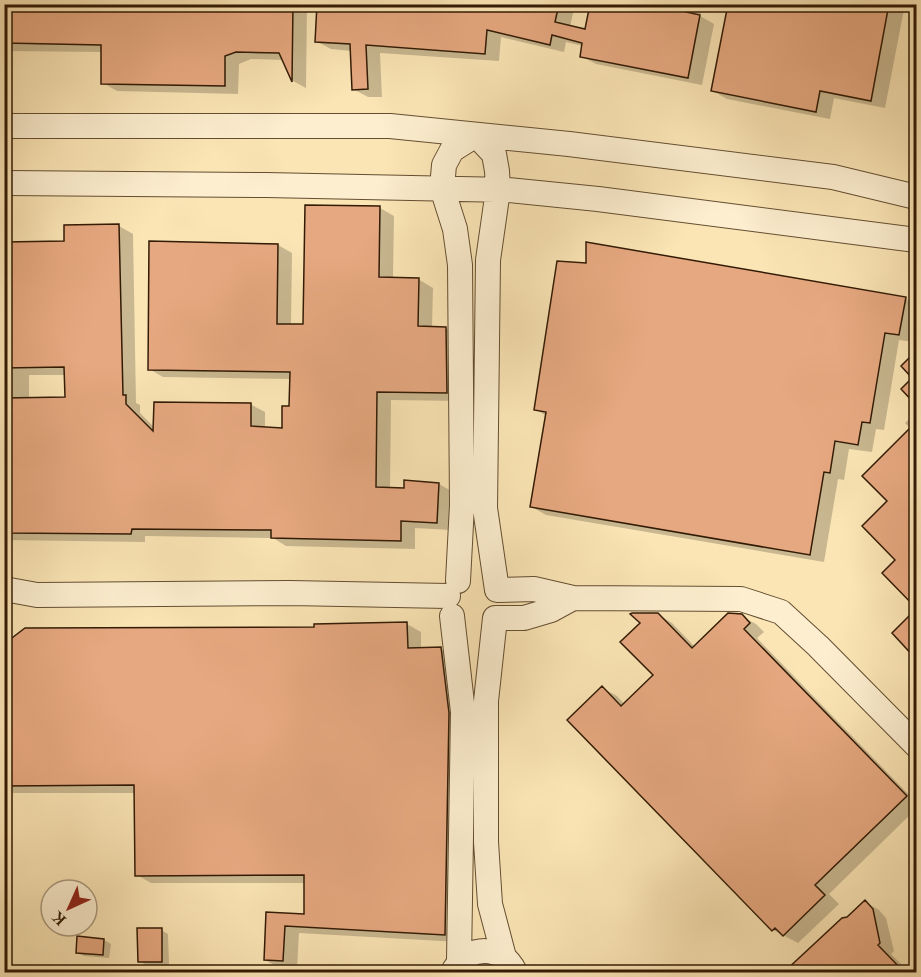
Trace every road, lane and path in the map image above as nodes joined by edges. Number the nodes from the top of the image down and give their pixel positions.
1 (4, 126) edge
2 (476, 135) junction
3 (4, 183) edge
4 (442, 188) junction
5 (498, 190) junction
6 (916, 197) edge
7 (916, 240) edge
8 (4, 589) edge
9 (497, 590) junction
10 (37, 595) junction
11 (453, 598) junction
12 (573, 598) junction
13 (4, 606) edge
14 (495, 618) junction
15 (916, 746) edge
16 (460, 841) junction
17 (486, 842) junction
18 (456, 967) edge
19 (512, 967) edge

1 - 2 street
2 - 4 street
2 - 5 street
2 - 6 street
3 - 4 street
4 - 5 street
4 - 11 street
5 - 7 street
5 - 9 street
8 - 10 street
9 - 11 street
9 - 12 street
9 - 14 street
10 - 11 street
10 - 13 street
11 - 14 street
11 - 16 street
12 - 14 street
12 - 15 street
14 - 17 street
16 - 17 street
16 - 18 street
17 - 19 street
18 - 19 street

